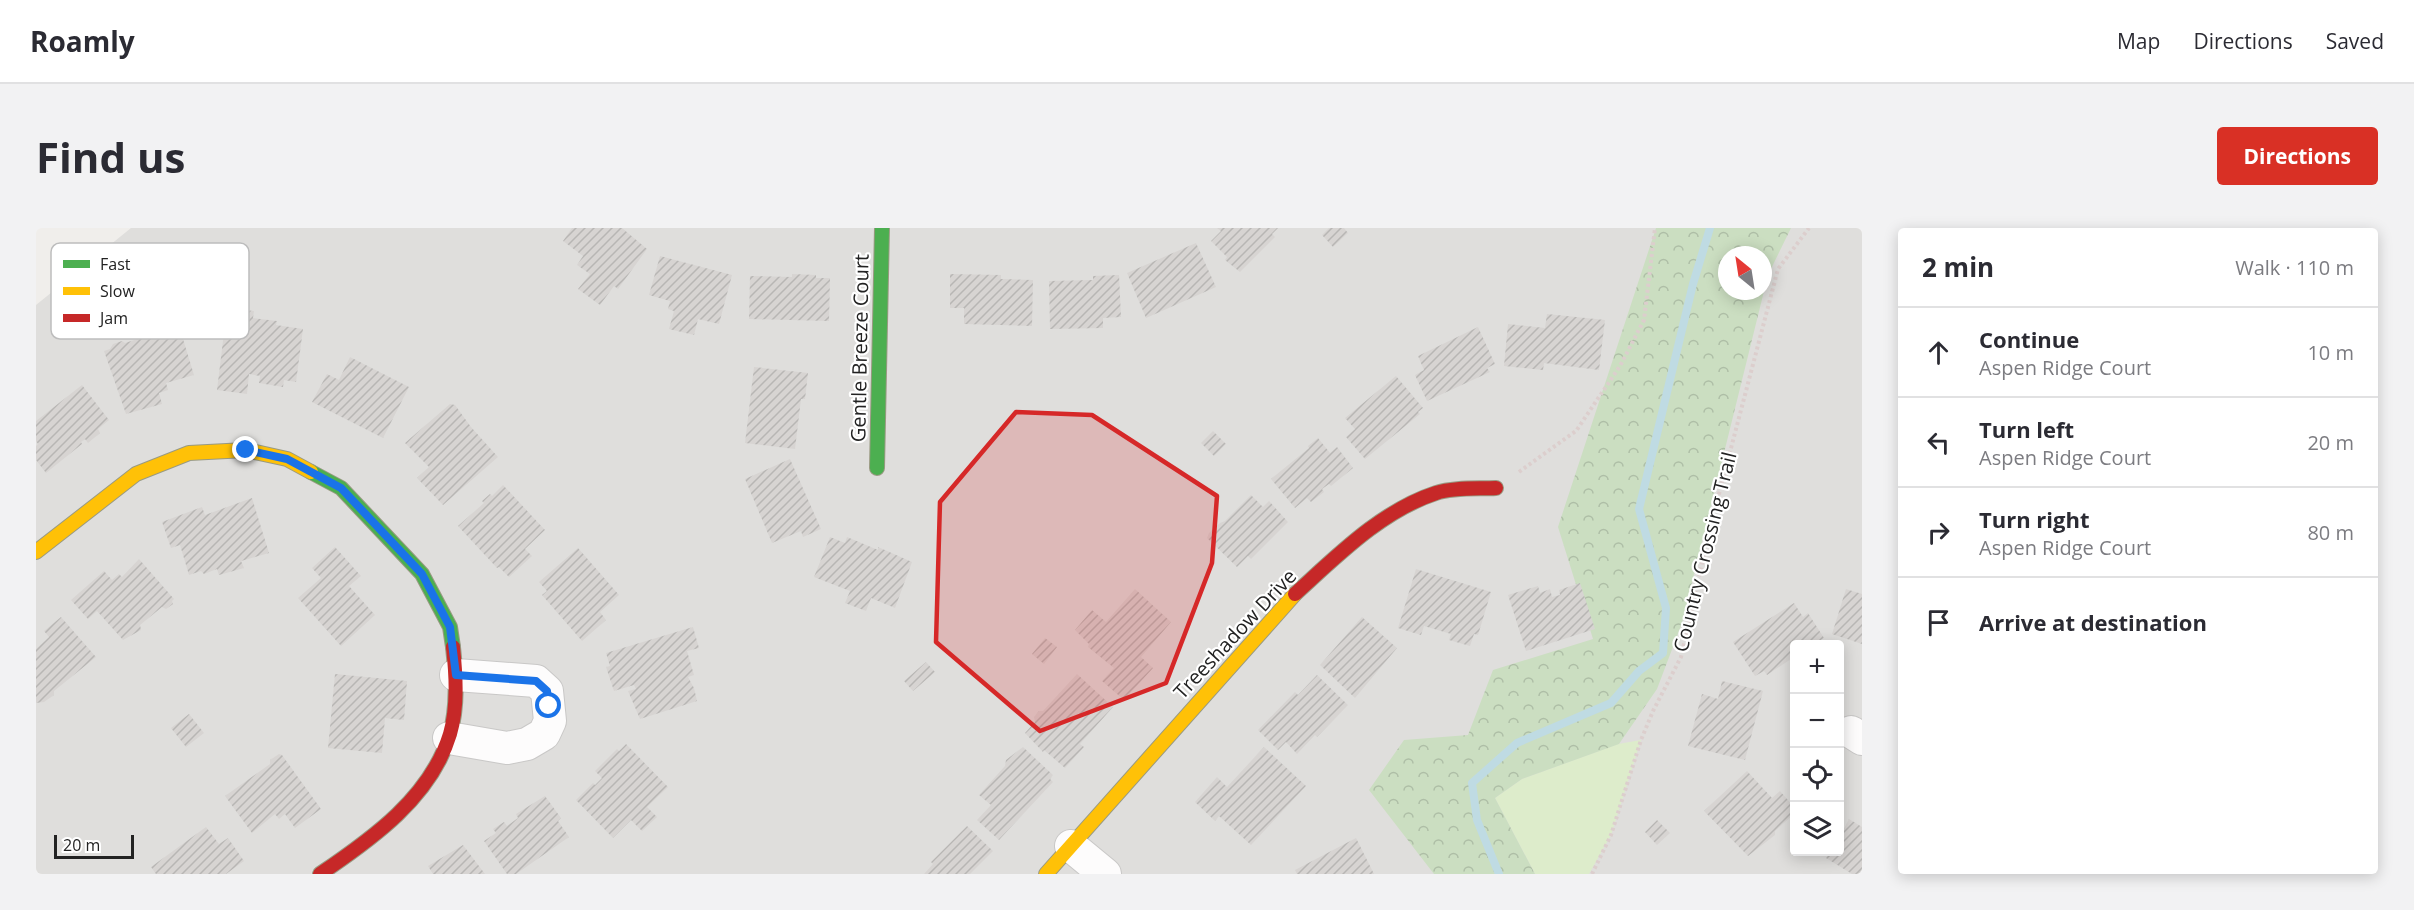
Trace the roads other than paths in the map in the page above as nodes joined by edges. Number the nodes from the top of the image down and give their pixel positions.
1 (882, 228) edge
2 (877, 468) dead end
3 (1496, 488) road end
4 (36, 552) edge
5 (456, 675) junction
6 (449, 738) junction
7 (1071, 846) junction
8 (320, 874) edge
9 (1046, 874) edge
10 (1105, 874) edge

1 - 2 street, Gentle Breeze Court
3 - 7 street, Treeshadow Drive
4 - 5 street
5 - 6 street
5 - 6 street
6 - 8 street
7 - 9 street, Treeshadow Drive
7 - 10 street

